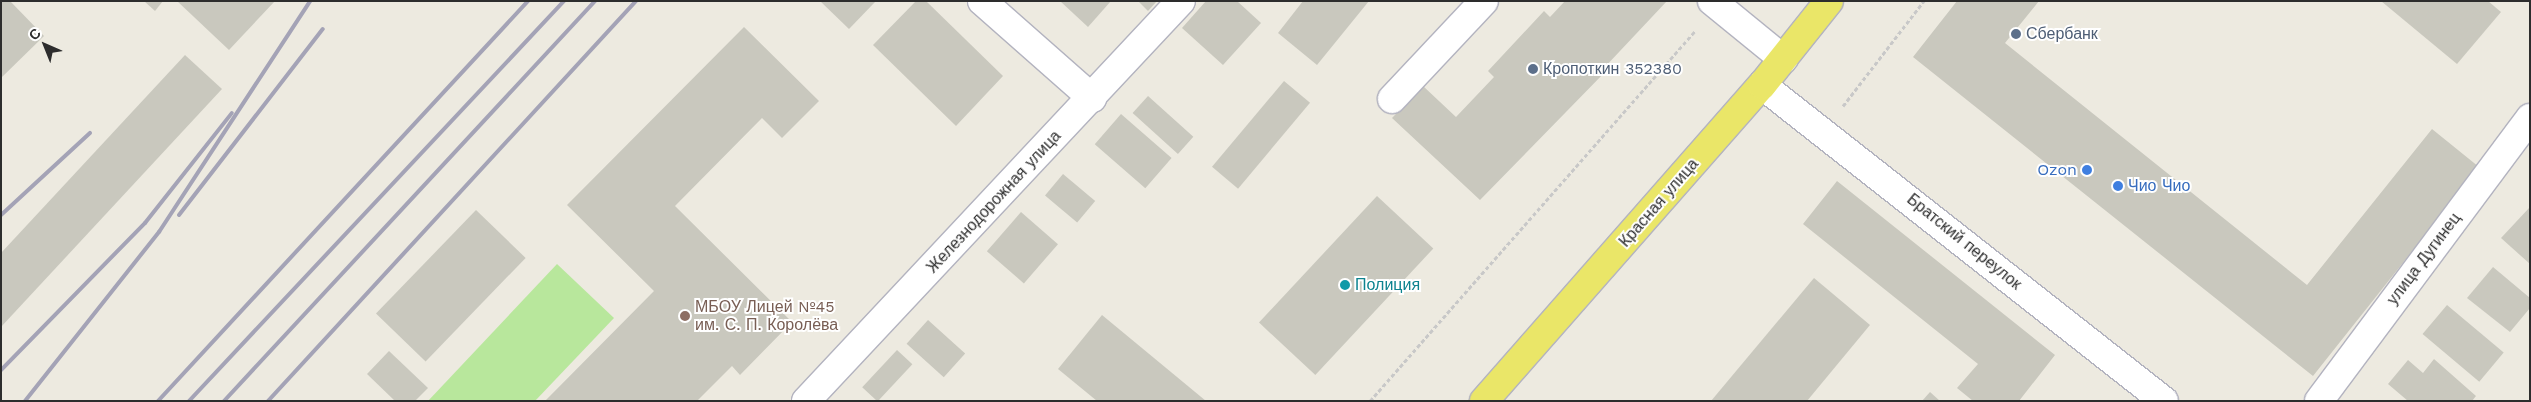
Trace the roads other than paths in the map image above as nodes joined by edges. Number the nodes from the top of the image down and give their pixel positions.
1 (982, 1) edge
2 (1181, 1) edge
3 (1484, 1) edge
4 (1830, 1) edge
5 (1715, 3) edge
6 (1783, 59) junction
7 (1762, 85) junction
8 (1092, 98) junction
9 (1392, 99) dead end
10 (2530, 118) edge
11 (806, 401) edge
12 (1484, 401) edge
13 (2164, 401) edge
14 (2319, 401) edge

1 - 8 street
2 - 8 street, Железнодорожная улица
3 - 9 street
4 - 6 main road, Красная улица
5 - 6 street
6 - 7 main road, Красная улица
7 - 12 main road, Красная улица
7 - 13 street, Братский переулок
8 - 11 street, Железнодорожная улица
10 - 14 street, улица Дугинец

